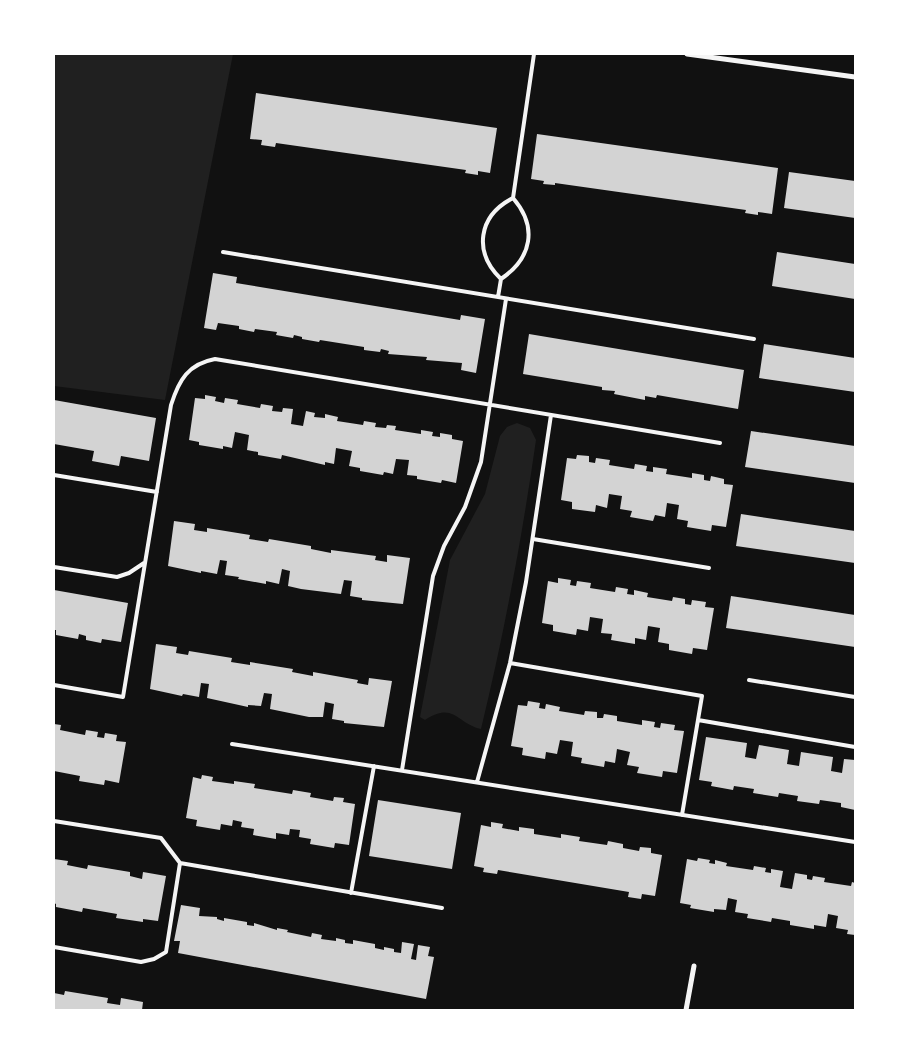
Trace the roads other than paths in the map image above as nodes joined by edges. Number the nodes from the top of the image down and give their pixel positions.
1 (534, 54) edge
2 (687, 54) edge
3 (855, 77) edge
4 (513, 198) junction
5 (224, 252) dead end
6 (501, 279) junction
7 (498, 297) junction
8 (506, 298) junction
9 (754, 339) dead end
10 (490, 405) junction
11 (551, 415) junction
12 (720, 443) dead end
13 (54, 474) edge
14 (157, 492) junction
15 (533, 539) junction
16 (145, 563) junction
17 (54, 567) edge
18 (709, 568) dead end
19 (510, 663) junction
20 (750, 680) dead end
21 (54, 685) edge
22 (855, 697) edge
23 (698, 720) junction
24 (232, 744) dead end
25 (855, 747) edge
26 (374, 766) junction
27 (402, 770) junction
28 (477, 782) junction
29 (682, 815) junction
30 (54, 821) edge
31 (855, 842) edge
32 (180, 863) junction
33 (351, 892) junction
34 (442, 908) dead end
35 (54, 947) edge
36 (694, 966) dead end
37 (686, 1010) edge

1 - 4 lane
2 - 3 street
4 - 6 lane
4 - 6 lane
5 - 7 lane
6 - 7 lane
7 - 8 lane
8 - 9 lane
8 - 10 lane
10 - 11 lane
10 - 14 lane
10 - 27 lane
11 - 12 lane
11 - 15 lane
13 - 14 lane
14 - 16 lane
15 - 18 lane
15 - 19 lane
16 - 17 lane
16 - 21 lane
19 - 23 lane
19 - 28 lane
20 - 22 lane
23 - 25 lane
23 - 29 lane
24 - 26 lane
26 - 27 lane
26 - 33 lane
27 - 28 lane
28 - 29 lane
29 - 31 lane
30 - 32 lane
32 - 33 lane
32 - 35 lane
33 - 34 lane
36 - 37 street

